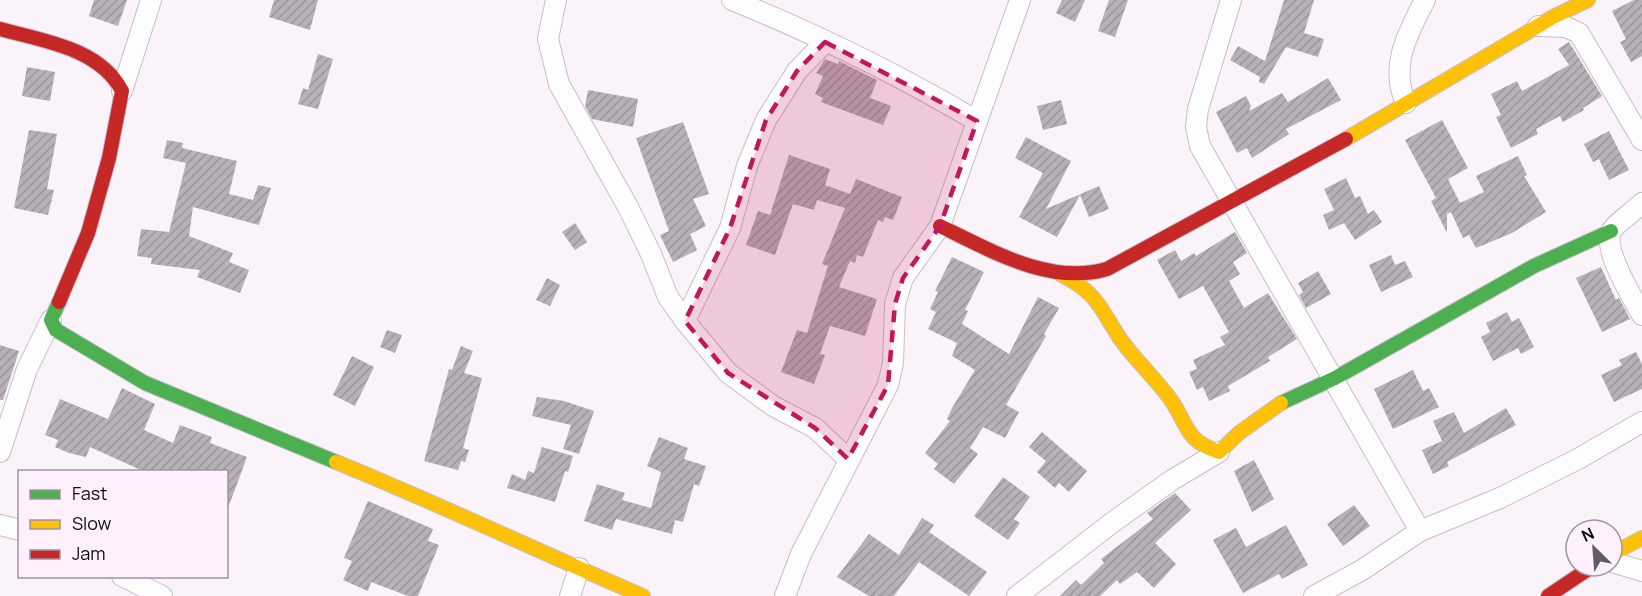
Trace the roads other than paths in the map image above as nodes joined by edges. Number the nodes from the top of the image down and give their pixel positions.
1 (151, 0) edge
2 (556, 0) edge
3 (732, 0) edge
4 (1020, 0) edge
5 (1231, 0) edge
6 (1425, 0) edge
7 (1588, 0) edge
8 (1538, 26) junction
9 (0, 30) edge
10 (825, 42) junction
11 (122, 91) junction
12 (1406, 103) junction
13 (976, 121) junction
14 (1642, 140) edge
15 (1231, 203) junction
16 (1642, 203) edge
17 (940, 226) junction
18 (1611, 231) junction
19 (1107, 269) junction
20 (1060, 274) junction
21 (1102, 305) junction
22 (1642, 315) edge
23 (51, 320) junction
24 (685, 321) junction
25 (1335, 378) junction
26 (1642, 422) edge
27 (0, 452) edge
28 (1219, 452) junction
29 (848, 459) junction
30 (0, 525) edge
31 (18, 530) edge
32 (1420, 531) junction
33 (1642, 538) edge
34 (1624, 548) edge
35 (1624, 566) edge
36 (579, 568) junction
37 (1642, 571) edge
38 (126, 578) edge
39 (1575, 578) edge
40 (162, 596) edge
41 (570, 596) edge
42 (643, 596) edge
43 (785, 596) edge
44 (1017, 596) edge
45 (1314, 596) edge
46 (1548, 596) edge

1 - 11 street
2 - 24 street
3 - 10 street
4 - 13 street
5 - 15 street
6 - 12 street
7 - 8 street
8 - 12 street
8 - 14 street
9 - 11 street
10 - 13 street
10 - 24 street
11 - 23 street
12 - 15 street
13 - 17 street
15 - 19 street
15 - 25 street
16 - 18 street
17 - 20 street
17 - 29 street
18 - 22 street
18 - 25 street
19 - 20 street
19 - 21 street
20 - 21 street
21 - 28 street
23 - 27 street
23 - 36 street
24 - 29 street
25 - 28 street
25 - 32 street
26 - 32 street
28 - 44 street
29 - 43 street
30 - 31 street
32 - 45 street
33 - 34 street
35 - 37 street
36 - 41 street
36 - 42 street
38 - 40 street
39 - 46 street

